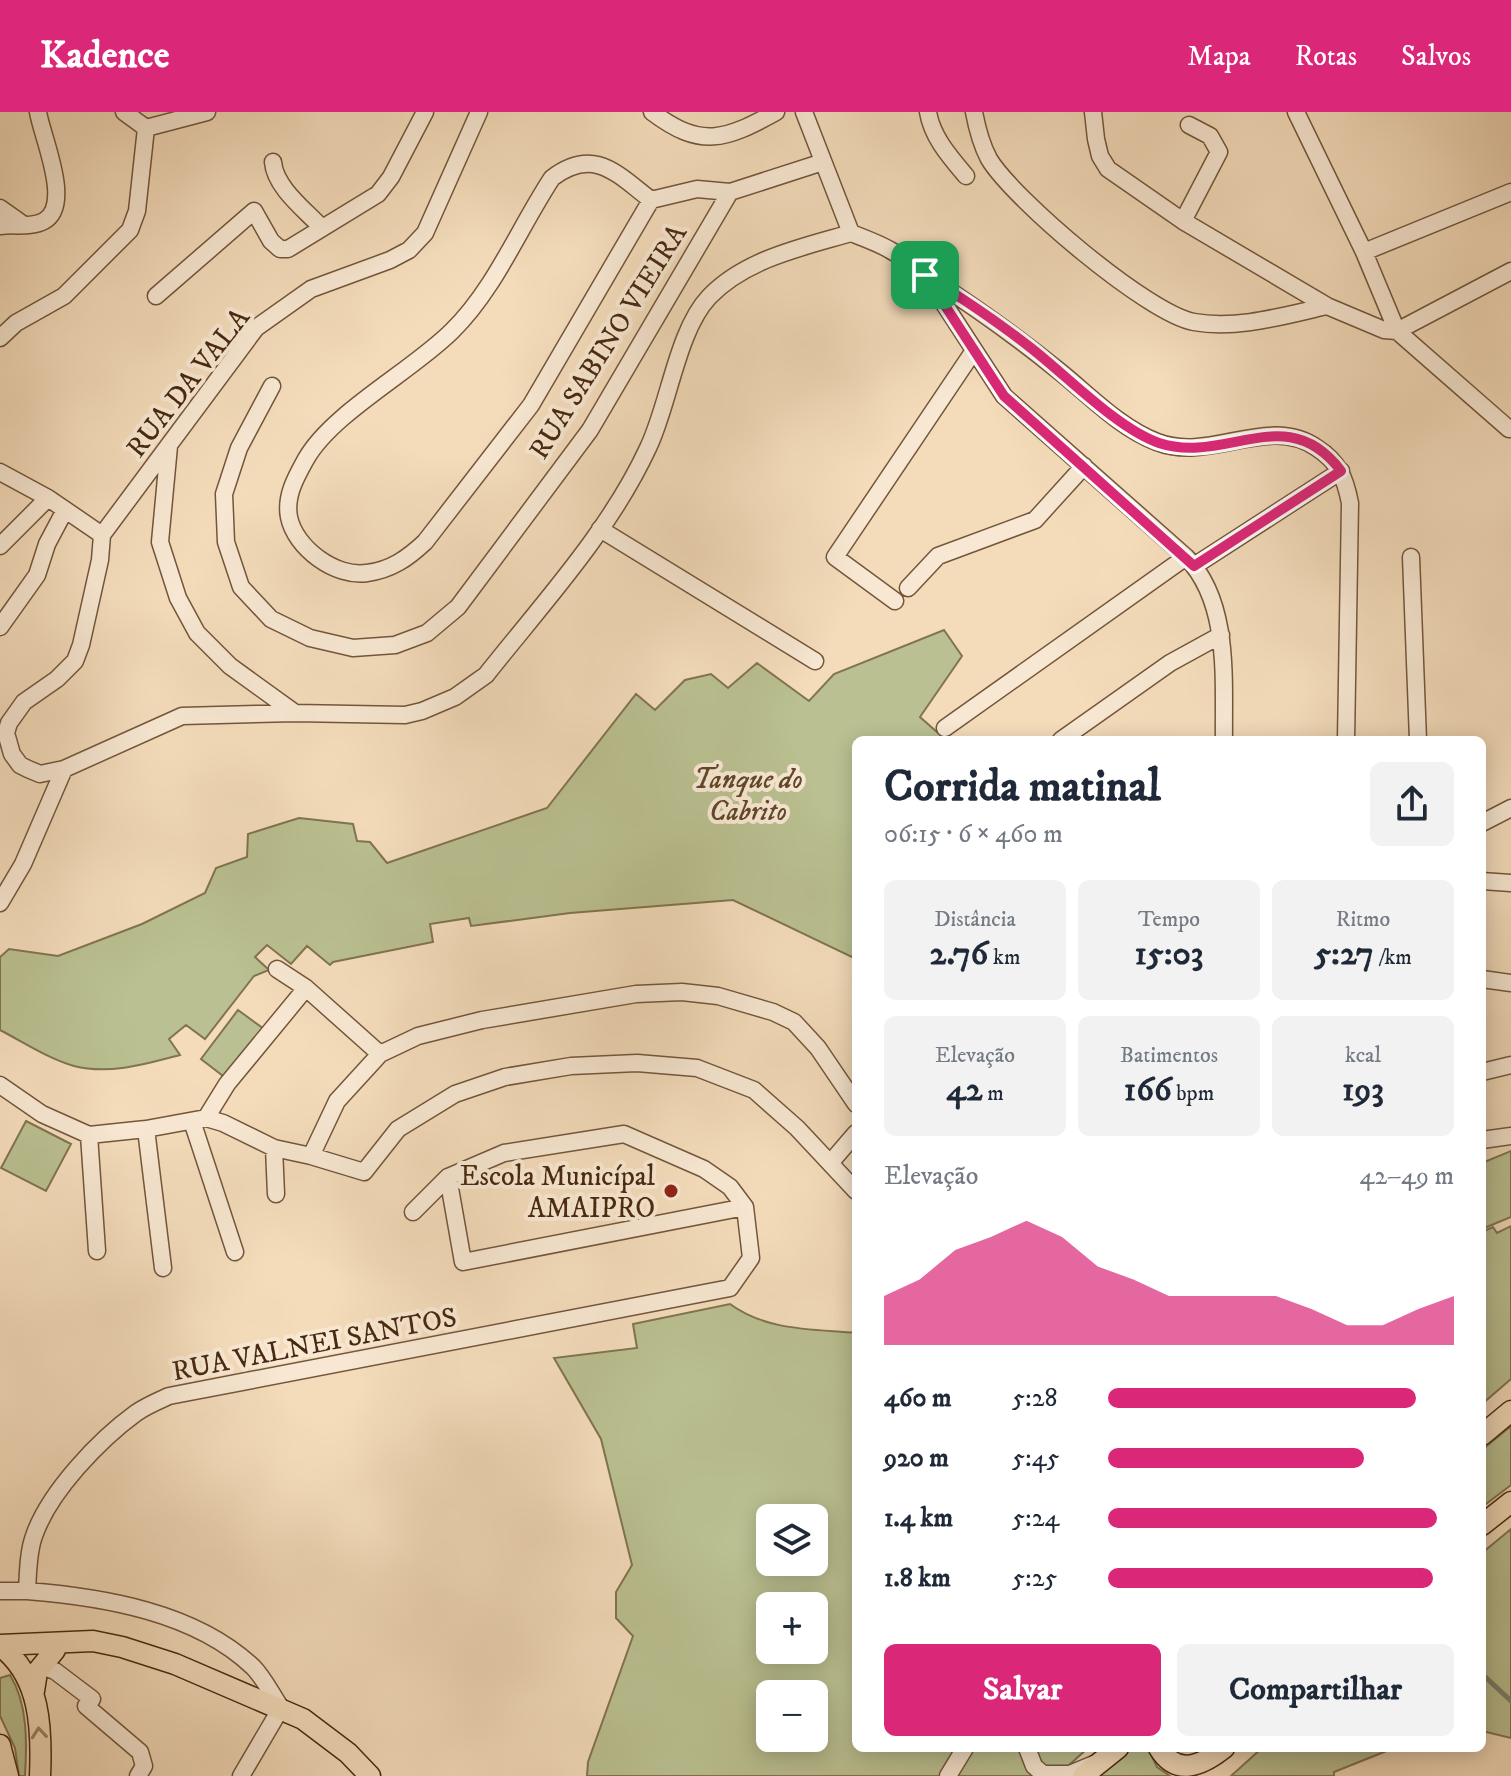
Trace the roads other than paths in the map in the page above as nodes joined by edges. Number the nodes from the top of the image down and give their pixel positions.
1 (38, 112) edge
2 (124, 112) edge
3 (207, 112) edge
4 (425, 112) edge
5 (479, 112) edge
6 (652, 112) edge
7 (776, 112) edge
8 (804, 112) edge
9 (928, 112) edge
10 (974, 112) edge
11 (1093, 112) edge
12 (1296, 112) edge
13 (1189, 125) dead end
14 (146, 128) junction
15 (273, 162) dead end
16 (823, 162) junction
17 (966, 176) dead end
18 (730, 192) junction
19 (1511, 192) edge
20 (651, 200) junction
21 (0, 208) edge
22 (1183, 221) junction
23 (24, 225) junction
24 (0, 226) edge
25 (321, 227) junction
26 (851, 233) junction
27 (1364, 252) junction
28 (1511, 271) edge
29 (925, 275) junction
30 (156, 296) dead end
31 (1327, 306) junction
32 (1397, 331) junction
33 (0, 338) edge
34 (973, 352) junction
35 (272, 386) dead end
36 (1510, 433) edge
37 (169, 442) junction
38 (1084, 466) junction
39 (0, 472) edge
40 (1343, 474) junction
41 (48, 498) junction
42 (65, 510) junction
43 (600, 529) junction
44 (102, 535) junction
45 (0, 546) edge
46 (1411, 557) dead end
47 (1190, 562) junction
48 (908, 588) dead end
49 (895, 601) dead end
50 (0, 627) edge
51 (1221, 635) junction
52 (815, 661) dead end
53 (295, 713) junction
54 (945, 728) dead end
55 (1067, 736) edge
56 (1224, 736) edge
57 (1346, 736) edge
58 (1418, 736) edge
59 (64, 769) junction
60 (1511, 808) edge
61 (1486, 821) edge
62 (1486, 881) edge
63 (1511, 883) edge
64 (0, 903) edge
65 (277, 969) dead end
66 (1486, 980) edge
67 (1511, 983) edge
68 (306, 988) junction
69 (380, 1054) junction
70 (1511, 1065) edge
71 (1486, 1071) edge
72 (0, 1085) edge
73 (852, 1098) edge
74 (199, 1120) junction
75 (146, 1129) junction
76 (89, 1135) junction
77 (1511, 1136) edge
78 (852, 1138) edge
79 (1486, 1139) edge
80 (274, 1148) junction
81 (311, 1156) junction
82 (831, 1162) junction
83 (448, 1177) junction
84 (852, 1186) edge
85 (276, 1194) dead end
86 (745, 1207) junction
87 (413, 1212) dead end
88 (97, 1251) dead end
89 (235, 1252) dead end
90 (163, 1268) dead end
91 (1511, 1411) edge
92 (1486, 1432) edge
93 (1511, 1502) edge
94 (1486, 1521) edge
95 (0, 1591) edge
96 (27, 1591) junction
97 (85, 1641) junction
98 (0, 1645) edge
99 (55, 1650) junction
100 (8, 1663) edge
101 (40, 1666) junction
102 (254, 1668) junction
103 (34, 1691) junction
104 (239, 1691) junction
105 (281, 1708) junction
106 (0, 1745) edge
107 (963, 1752) edge
108 (1029, 1752) edge
109 (1162, 1752) edge
110 (1219, 1752) edge
111 (1233, 1752) edge
112 (1110, 1754) edge
113 (8, 1776) edge
114 (40, 1776) edge
115 (138, 1776) edge
116 (241, 1776) edge
117 (370, 1776) edge
118 (948, 1776) edge
119 (1083, 1776) edge
120 (1207, 1776) edge

1 - 23 street
2 - 14 street
3 - 14 street
4 - 25 street
5 - 37 street, RUA DA VALA
6 - 7 street
8 - 16 street
9 - 17 street
10 - 31 street
11 - 22 street
12 - 27 street
13 - 22 street
14 - 33 street
15 - 25 street
16 - 18 street
16 - 26 street
18 - 20 street
18 - 35 street, RUA SABINO VIEIRA
19 - 27 street
20 - 20 street
21 - 23 street
22 - 31 street
23 - 24 street
25 - 30 street
26 - 29 street
26 - 43 street
27 - 32 street
28 - 32 street
29 - 34 street
29 - 40 street
31 - 32 street
32 - 36 street
34 - 38 street
34 - 49 street
37 - 44 street, RUA DA VALA
37 - 53 street
38 - 47 street
38 - 48 street
39 - 41 street
40 - 47 street
40 - 57 street
41 - 42 street
41 - 45 street
42 - 44 street
42 - 50 street
43 - 52 street
43 - 53 street
44 - 59 street
46 - 58 street
47 - 51 street
47 - 54 street
51 - 55 street
51 - 56 street
53 - 59 street
59 - 64 street
60 - 61 street
62 - 63 street
65 - 68 street
66 - 67 street
68 - 69 street
68 - 74 street
69 - 73 street
69 - 81 street
70 - 71 street
72 - 76 street
74 - 75 street
74 - 80 street
74 - 89 street
75 - 76 street
75 - 90 street
76 - 88 street
77 - 79 street
78 - 82 street
80 - 81 street
80 - 85 street
81 - 82 street
82 - 84 street
83 - 86 street
83 - 86 street
83 - 87 street
86 - 96 street, RUA VALNEI SANTOS
91 - 92 main road
93 - 94 main road
95 - 96 street
96 - 102 street
97 - 98 main road
97 - 99 main road
97 - 104 main road
98 - 100 main road
99 - 100 main road
99 - 101 main road
100 - 103 main road
101 - 103 main road
101 - 115 street
102 - 104 street
102 - 105 street
114 -> 103 main road
104 - 105 main road
105 - 116 street
105 - 117 main road
106 - 113 main road
107 - 118 street
108 - 112 street
109 - 110 main road
111 - 120 main road
112 - 119 main road

